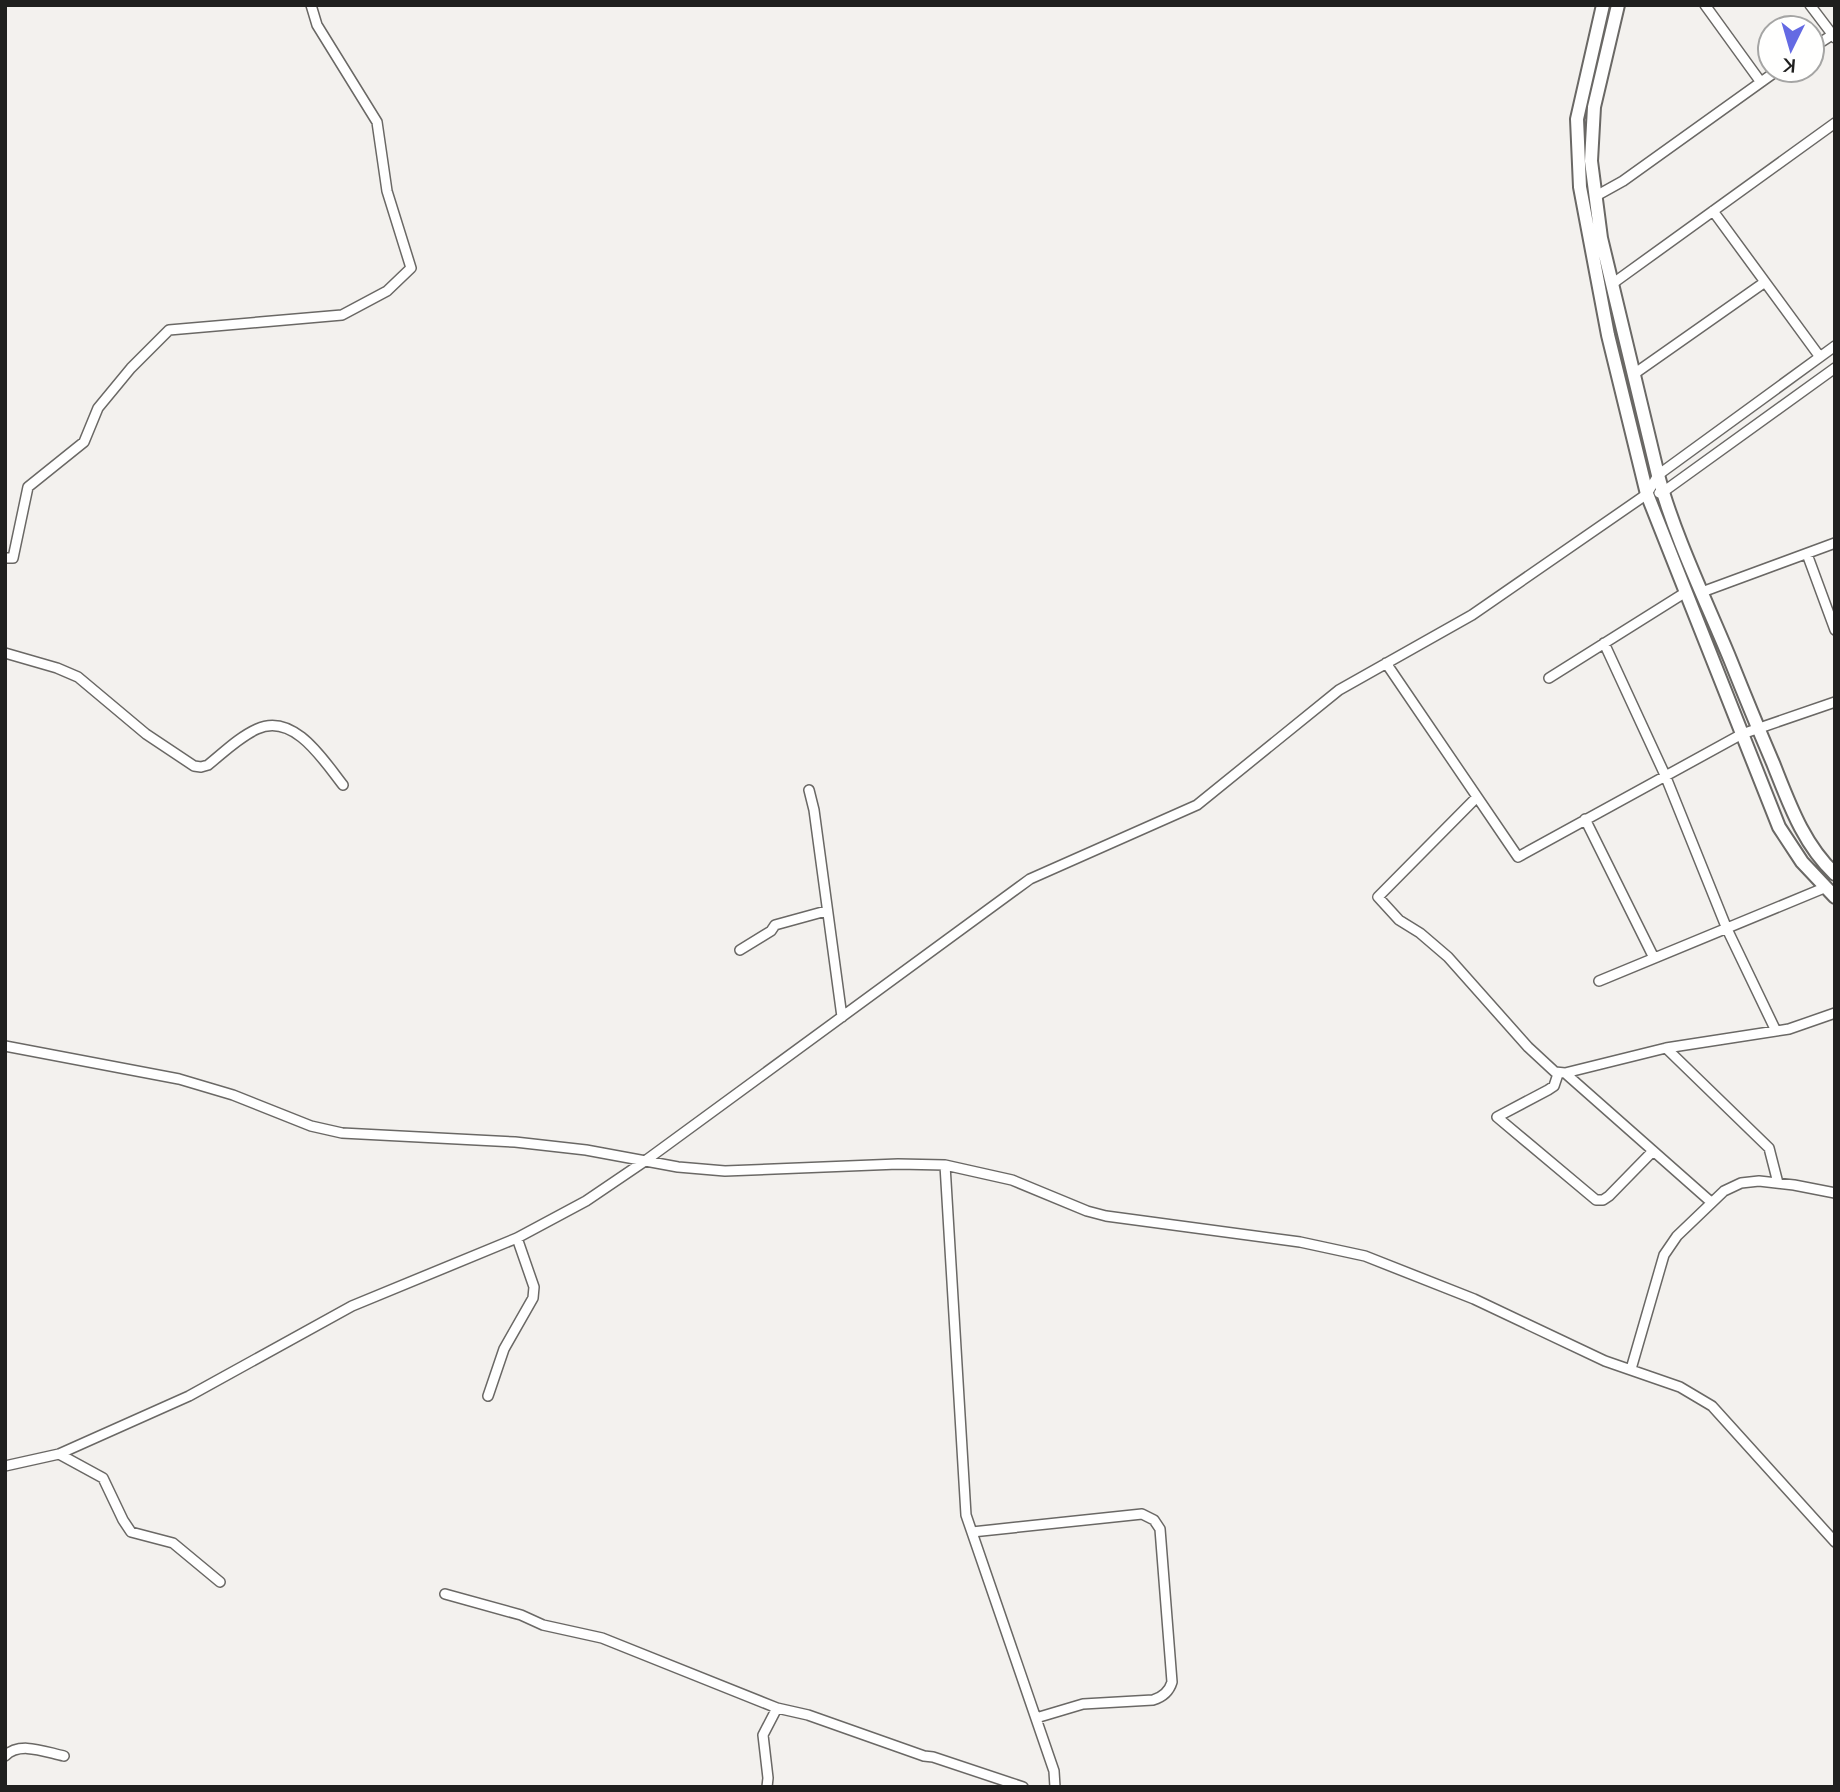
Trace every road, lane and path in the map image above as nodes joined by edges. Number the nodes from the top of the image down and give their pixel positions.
1 (311, 5) edge
2 (1603, 5) edge
3 (1618, 5) edge
4 (1705, 5) edge
5 (1810, 5) edge
6 (1833, 36) edge
7 (1756, 75) edge
8 (1756, 84) edge
9 (1835, 123) edge
10 (1596, 197) junction
11 (1713, 211) junction
12 (1765, 282) junction
13 (1612, 284) junction
14 (1835, 346) edge
15 (1820, 357) junction
16 (1835, 368) edge
17 (1634, 374) junction
18 (1658, 475) junction
19 (1662, 492) junction
20 (1647, 494) junction
21 (1835, 543) edge
22 (1807, 554) junction
23 (5, 558) edge
24 (1686, 592) junction
25 (1702, 592) junction
26 (1835, 630) edge
27 (1605, 643) junction
28 (5, 653) edge
29 (1386, 663) junction
30 (1549, 678) dead end
31 (1835, 702) edge
32 (1758, 727) junction
33 (1742, 734) junction
34 (1665, 775) junction
35 (342, 785) dead end
36 (809, 790) dead end
37 (1477, 797) junction
38 (1585, 819) junction
39 (1835, 874) edge
40 (1824, 888) junction
41 (1835, 897) edge
42 (826, 911) junction
43 (1727, 929) junction
44 (740, 950) dead end
45 (1654, 958) junction
46 (1599, 981) dead end
47 (1835, 1013) edge
48 (842, 1017) junction
49 (1776, 1031) junction
50 (5, 1046) edge
51 (1666, 1048) junction
52 (1562, 1073) junction
53 (1653, 1151) junction
54 (645, 1161) junction
55 (946, 1166) junction
56 (1778, 1183) junction
57 (1835, 1193) edge
58 (1711, 1202) junction
59 (517, 1238) junction
60 (1631, 1369) junction
61 (488, 1396) dead end
62 (59, 1454) junction
63 (5, 1466) edge
64 (972, 1532) junction
65 (1835, 1542) edge
66 (220, 1582) dead end
67 (445, 1594) dead end
68 (777, 1708) junction
69 (1036, 1718) junction
70 (5, 1756) edge
71 (64, 1756) dead end
72 (767, 1787) edge
73 (1023, 1787) edge
74 (1055, 1787) edge

1 - 23 street
2 - 20 street
3 - 10 street
4 - 7 street
5 - 6 street
8 - 10 street
9 - 11 street
10 - 13 street
11 - 12 street
11 - 13 street
12 - 15 street
12 - 17 street
13 - 17 street
14 - 15 street
15 - 18 street
16 - 19 street
17 - 18 street
18 - 19 street
18 - 20 street
19 - 20 street
19 - 25 street
20 - 24 street
20 - 29 street
21 - 22 street
22 - 25 street
22 - 26 street
24 - 27 street
24 - 33 street
25 - 32 street
27 - 30 street
27 - 34 street
28 - 35 street
29 - 37 street
29 - 48 street
31 - 32 street
32 - 33 street
32 - 39 street
33 - 34 street
33 - 40 street
34 - 38 street
34 - 43 street
36 - 42 street
37 - 38 street
37 - 52 street
38 - 45 street
40 - 41 street
40 - 43 street
42 - 44 street
42 - 48 street
43 - 45 street
43 - 49 street
45 - 46 street
47 - 49 street
48 - 54 street
49 - 51 street
50 - 54 street
51 - 52 street
51 - 56 street
52 - 53 street
52 - 53 street
53 - 58 street
54 - 55 street
54 - 59 street
55 - 60 street
55 - 64 street
56 - 57 street
56 - 58 street
58 - 60 street
59 - 61 street
59 - 62 street
60 - 65 street
62 - 63 street
62 - 66 street
64 - 69 street
64 - 69 street
67 - 68 street
68 - 72 street
68 - 73 street
69 - 74 street
70 - 71 street

